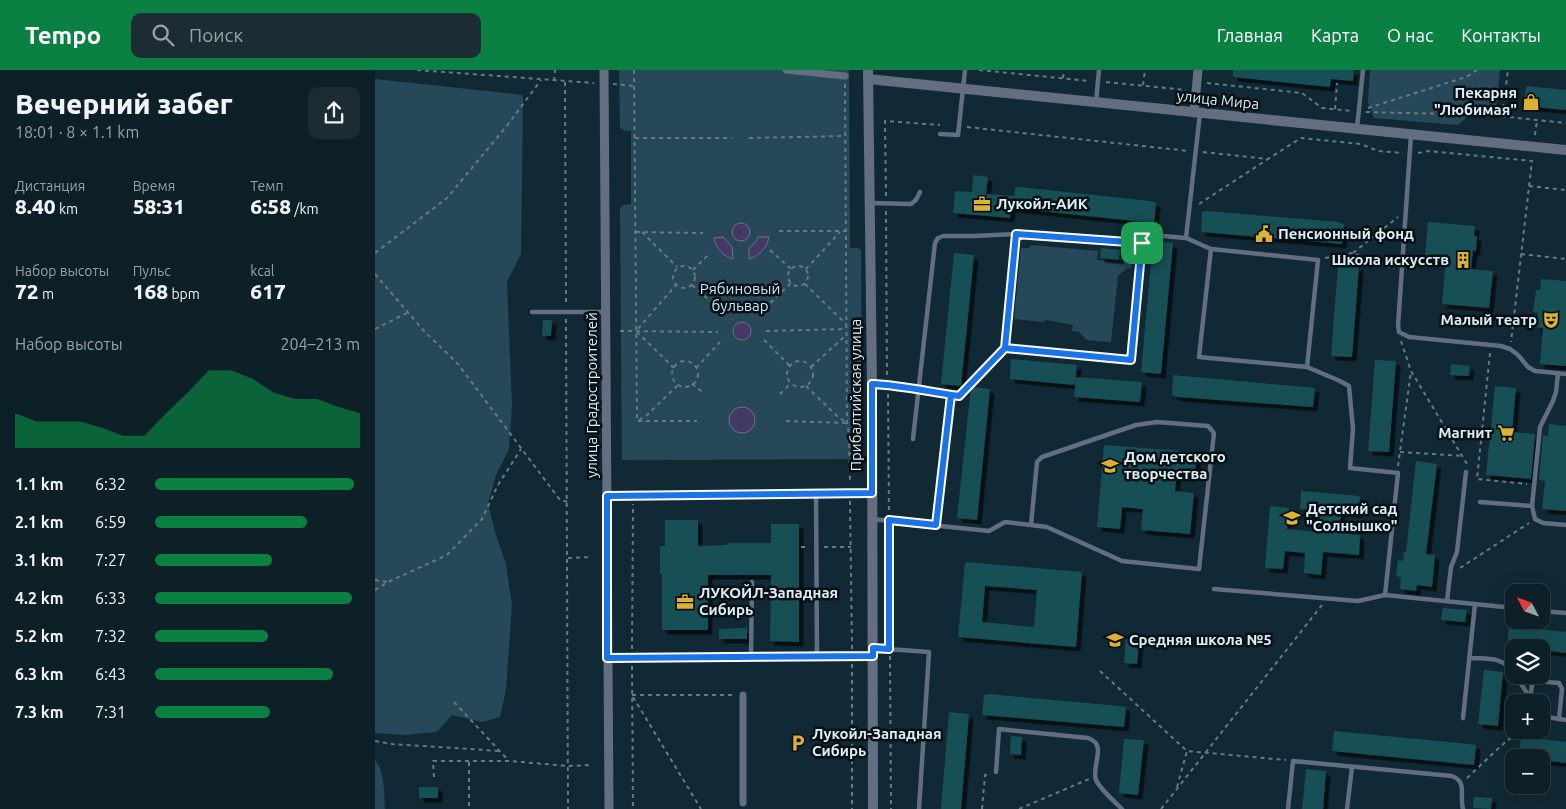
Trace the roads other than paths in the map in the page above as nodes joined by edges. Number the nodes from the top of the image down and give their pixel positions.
1 (604, 70) edge
2 (786, 70) edge
3 (965, 70) edge
4 (1099, 70) edge
5 (1198, 70) edge
6 (1363, 70) edge
7 (868, 75) edge
8 (845, 76) road end
9 (962, 89) junction
10 (1096, 103) junction
11 (1197, 113) junction
12 (1357, 129) junction
13 (940, 134) dead end
14 (1411, 135) junction
15 (1566, 150) edge
16 (920, 192) dead end
17 (869, 203) junction
18 (1016, 234) junction
19 (1186, 238) junction
20 (1142, 243) junction
21 (1211, 249) junction
22 (532, 312) dead end
23 (605, 312) junction
24 (1307, 367) junction
25 (1558, 373) junction
26 (1566, 374) edge
27 (872, 384) junction
28 (919, 390) junction
29 (913, 439) dead end
30 (1466, 472) dead end
31 (816, 493) junction
32 (872, 493) junction
33 (607, 496) junction
34 (1480, 502) dead end
35 (1532, 506) junction
36 (872, 519) junction
37 (936, 525) junction
38 (1031, 525) junction
39 (1566, 525) edge
40 (752, 582) dead end
41 (1214, 589) dead end
42 (1385, 595) junction
43 (1447, 601) junction
44 (1475, 604) junction
45 (1505, 607) edge
46 (1550, 611) edge
47 (1566, 613) edge
48 (873, 652) junction
49 (751, 656) junction
50 (817, 656) junction
51 (607, 658) junction
52 (1470, 658) junction
53 (1505, 662) edge
54 (1521, 684) joint
55 (1532, 685) junction
56 (1527, 694) edge
57 (1531, 694) edge
58 (743, 695) road end
59 (1463, 718) dead end
60 (1550, 718) edge
61 (1559, 719) junction
62 (1566, 720) edge
63 (1352, 767) junction
64 (996, 772) road end
65 (743, 802) dead end
66 (609, 809) edge
67 (873, 809) edge
68 (919, 809) edge
69 (1122, 809) edge
70 (1287, 809) edge
71 (1347, 809) edge
72 (1463, 809) edge

1 - 23 street, улица Градостроителей
2 - 8 street
3 - 9 lane
4 - 10 lane
5 - 11 street
6 - 12 lane
7 - 9 street, улица Мира
7 - 17 street, Прибалтийская улица
9 - 10 street, улица Мира
9 - 13 lane
10 - 11 street, улица Мира
11 - 12 street, улица Мира
11 - 19 lane
12 - 14 street, улица Мира
14 - 15 street, улица Мира
14 - 25 lane
16 - 17 lane
17 - 27 street, Прибалтийская улица
18 - 20 lane
18 - 20 lane
18 - 28 lane
19 - 20 lane
19 - 21 lane
21 - 24 lane
21 - 24 lane
22 - 23 lane
23 - 33 street, улица Градостроителей
24 - 42 lane
25 - 26 lane
25 - 35 lane
27 - 28 lane
27 - 32 street, Прибалтийская улица
28 - 29 lane
28 - 37 lane
30 - 43 lane
31 - 32 lane
31 - 33 lane
31 - 50 lane
32 - 36 street, Прибалтийская улица
33 - 51 street, улица Градостроителей
34 - 35 lane
35 - 39 lane
36 - 37 lane
36 - 48 street, Прибалтийская улица
37 - 38 lane
38 - 38 lane
40 - 49 lane
41 - 42 lane
42 - 43 lane
43 - 44 lane
44 - 45 lane
44 - 52 lane
46 - 47 lane
48 - 50 lane
48 - 67 street, Прибалтийская улица
48 - 68 lane
49 - 50 lane
49 - 51 lane
51 - 66 street, улица Градостроителей
52 - 53 lane
52 - 59 lane
54 - 55 lane
54 - 56 lane
55 - 57 lane
55 - 61 lane
58 - 65 street
60 - 61 lane
61 - 62 lane
63 - 70 lane
63 - 71 lane
63 - 72 lane
64 - 69 lane

